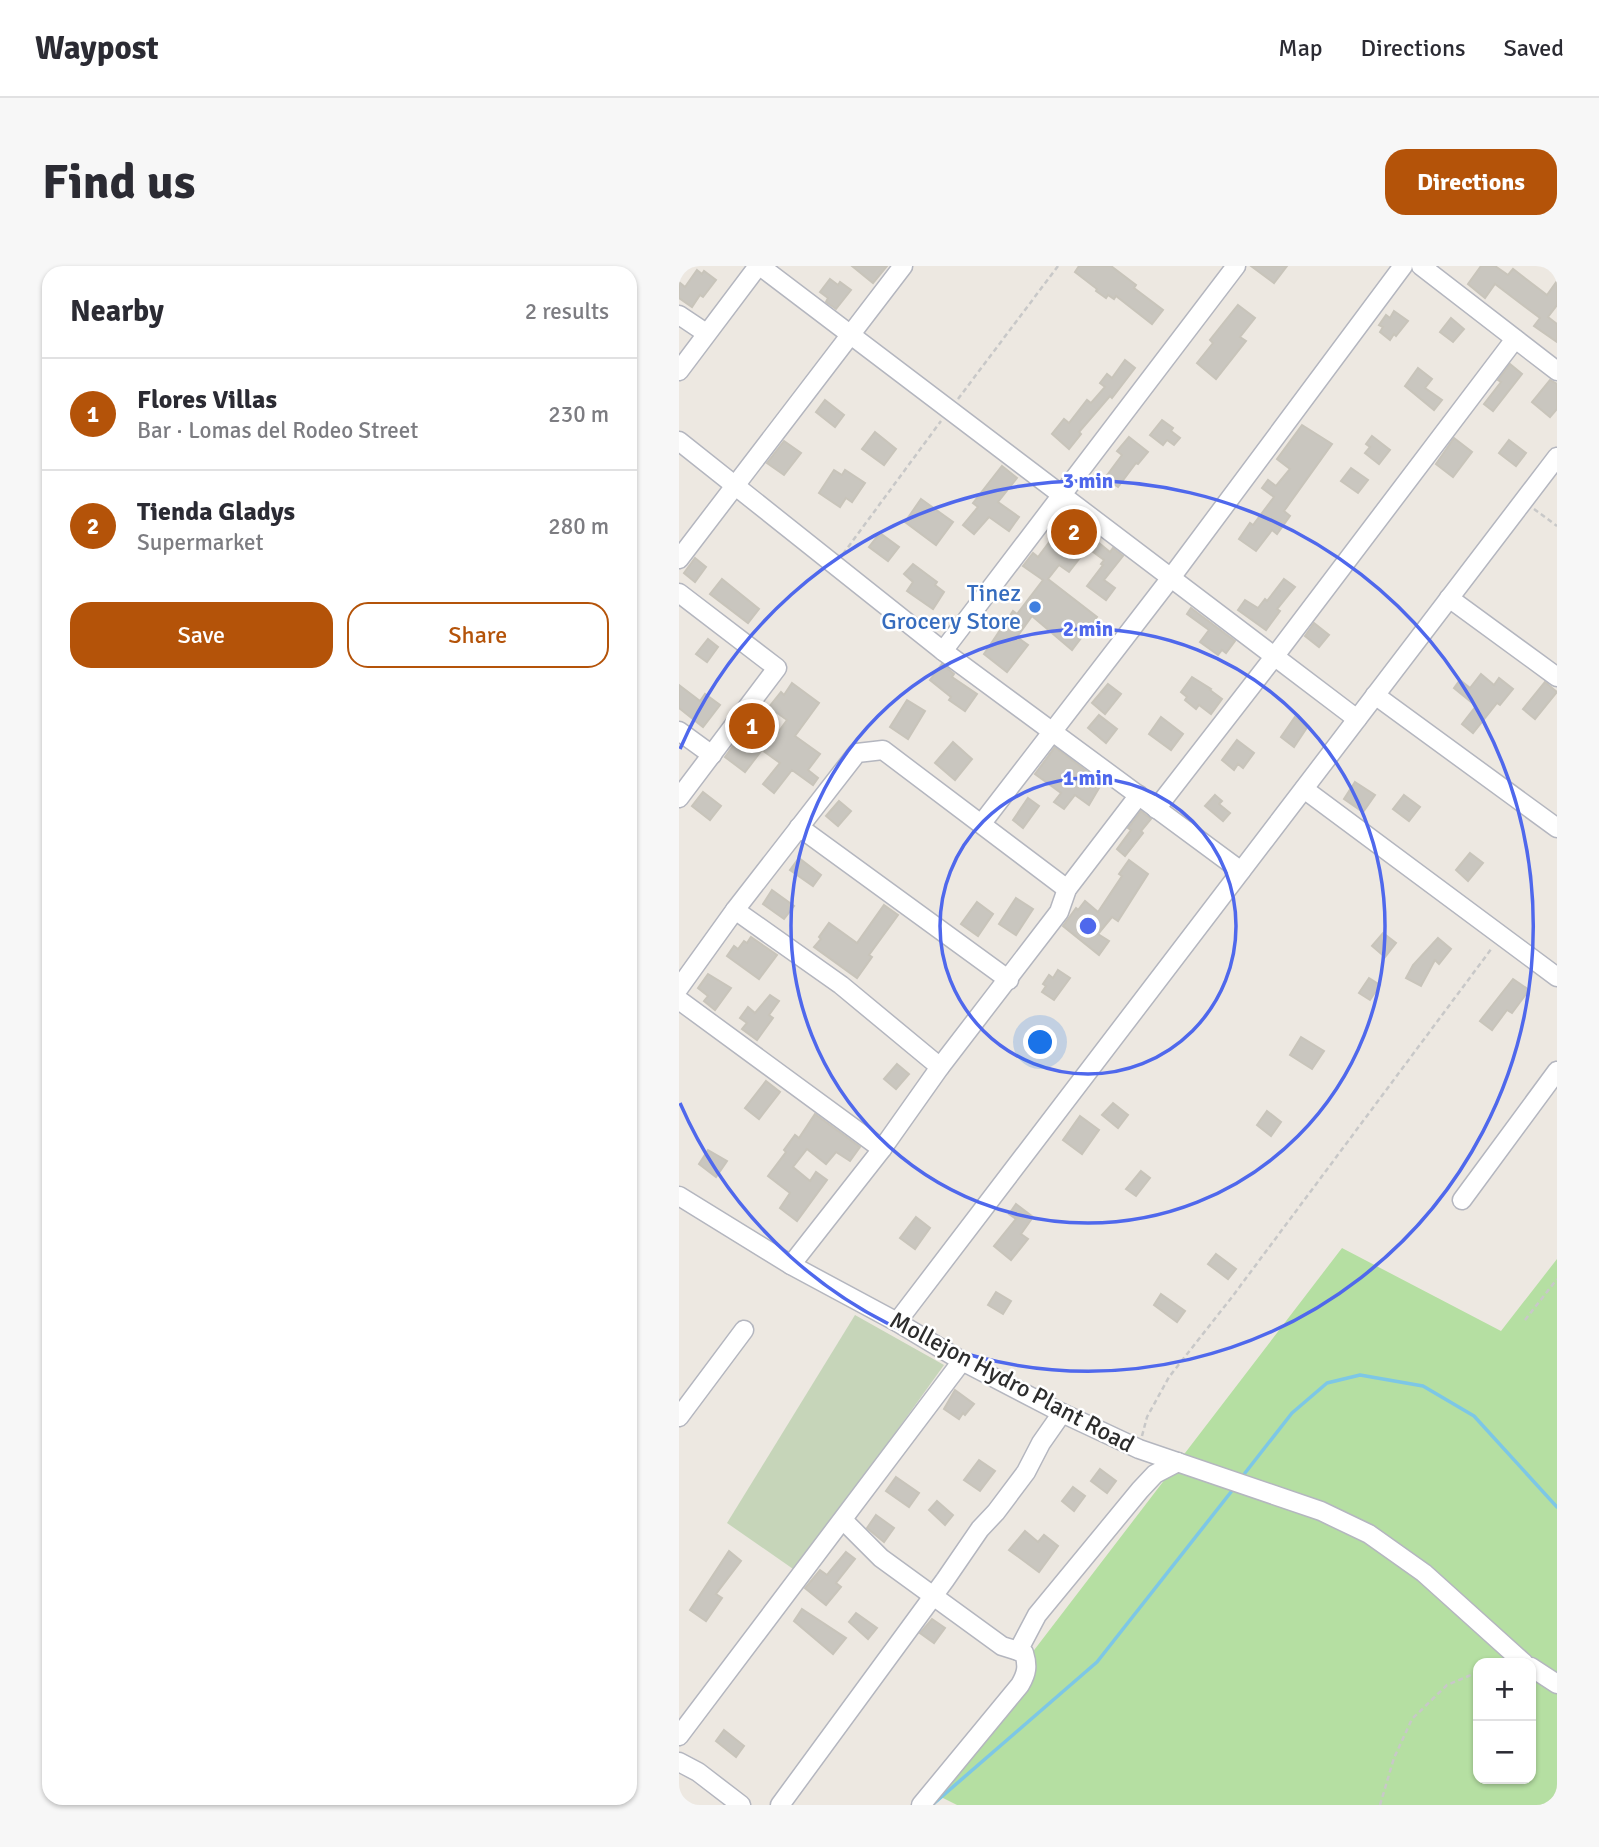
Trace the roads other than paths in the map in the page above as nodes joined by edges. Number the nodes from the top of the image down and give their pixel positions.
1 (759, 266) edge
2 (903, 266) edge
3 (1236, 266) edge
4 (1403, 266) edge
5 (1421, 266) edge
6 (679, 315) edge
7 (706, 333) junction
8 (851, 335) junction
9 (1515, 339) junction
10 (679, 371) edge
11 (1557, 371) edge
12 (679, 440) edge
13 (1557, 457) edge
14 (735, 485) junction
15 (1061, 496) junction
16 (679, 559) edge
17 (1170, 579) junction
18 (679, 593) edge
19 (1449, 598) junction
20 (943, 651) junction
21 (1274, 657) junction
22 (1557, 677) edge
23 (1375, 695) junction
24 (1357, 719) junction
25 (679, 731) edge
26 (1051, 732) junction
27 (712, 755) junction
28 (1304, 789) junction
29 (1139, 795) junction
30 (679, 798) edge
31 (1156, 809) junction
32 (982, 823) junction
33 (799, 827) junction
34 (1557, 828) edge
35 (1241, 871) junction
36 (1067, 889) junction
37 (735, 910) junction
38 (1557, 976) edge
39 (1009, 979) junction
40 (679, 988) edge
41 (679, 1000) edge
42 (940, 1067) junction
43 (1557, 1071) edge
44 (882, 1149) junction
45 (1462, 1200) dead end
46 (682, 1204) edge
47 (792, 1265) junction
48 (897, 1322) junction
49 (744, 1329) dead end
50 (963, 1361) junction
51 (1062, 1413) junction
52 (679, 1417) edge
53 (1178, 1462) junction
54 (843, 1520) junction
55 (934, 1594) junction
56 (1018, 1651) junction
57 (1518, 1658) edge
58 (1536, 1670) edge
59 (1557, 1684) edge
60 (679, 1736) edge
61 (679, 1762) edge
62 (741, 1805) edge
63 (780, 1805) edge
64 (921, 1805) edge

1 - 7 street
1 - 8 street
2 - 8 street
3 - 15 street
4 - 17 street
5 - 9 street
6 - 7 street
7 - 10 street
8 - 14 street
8 - 15 street
9 - 11 street
9 - 21 street
12 - 14 street
13 - 19 street
14 - 16 street
14 - 20 street
15 - 17 street
15 - 20 street
17 - 21 street
17 - 26 street
18 - 27 street
19 - 22 street
19 - 23 street
20 - 26 street
21 - 24 street
21 - 31 street
23 - 24 street
23 - 34 street
24 - 28 street
25 - 27 street
26 - 29 street
26 - 32 street
27 - 30 street
28 - 35 street
28 - 38 street
29 - 31 street
29 - 36 street
31 - 35 street
32 - 33 street
32 - 36 street
33 - 37 street
33 - 39 street
35 - 48 street
36 - 39 street
37 - 40 street
37 - 42 street
39 - 42 street
41 - 44 street
42 - 44 street
43 - 45 street
44 - 47 street
46 - 47 street, Mollejon Hydro Plant Road
47 - 48 street, Mollejon Hydro Plant Road
48 - 50 street, Mollejon Hydro Plant Road
49 - 52 street
50 - 51 street, Mollejon Hydro Plant Road
50 - 54 street
51 - 53 street, Mollejon Hydro Plant Road
51 - 55 street
53 - 56 street
53 - 57 street, Mollejon Hydro Plant Road
54 - 55 street
54 - 60 street
55 - 56 street
55 - 63 street
56 - 64 street
58 - 59 street
61 - 62 street

